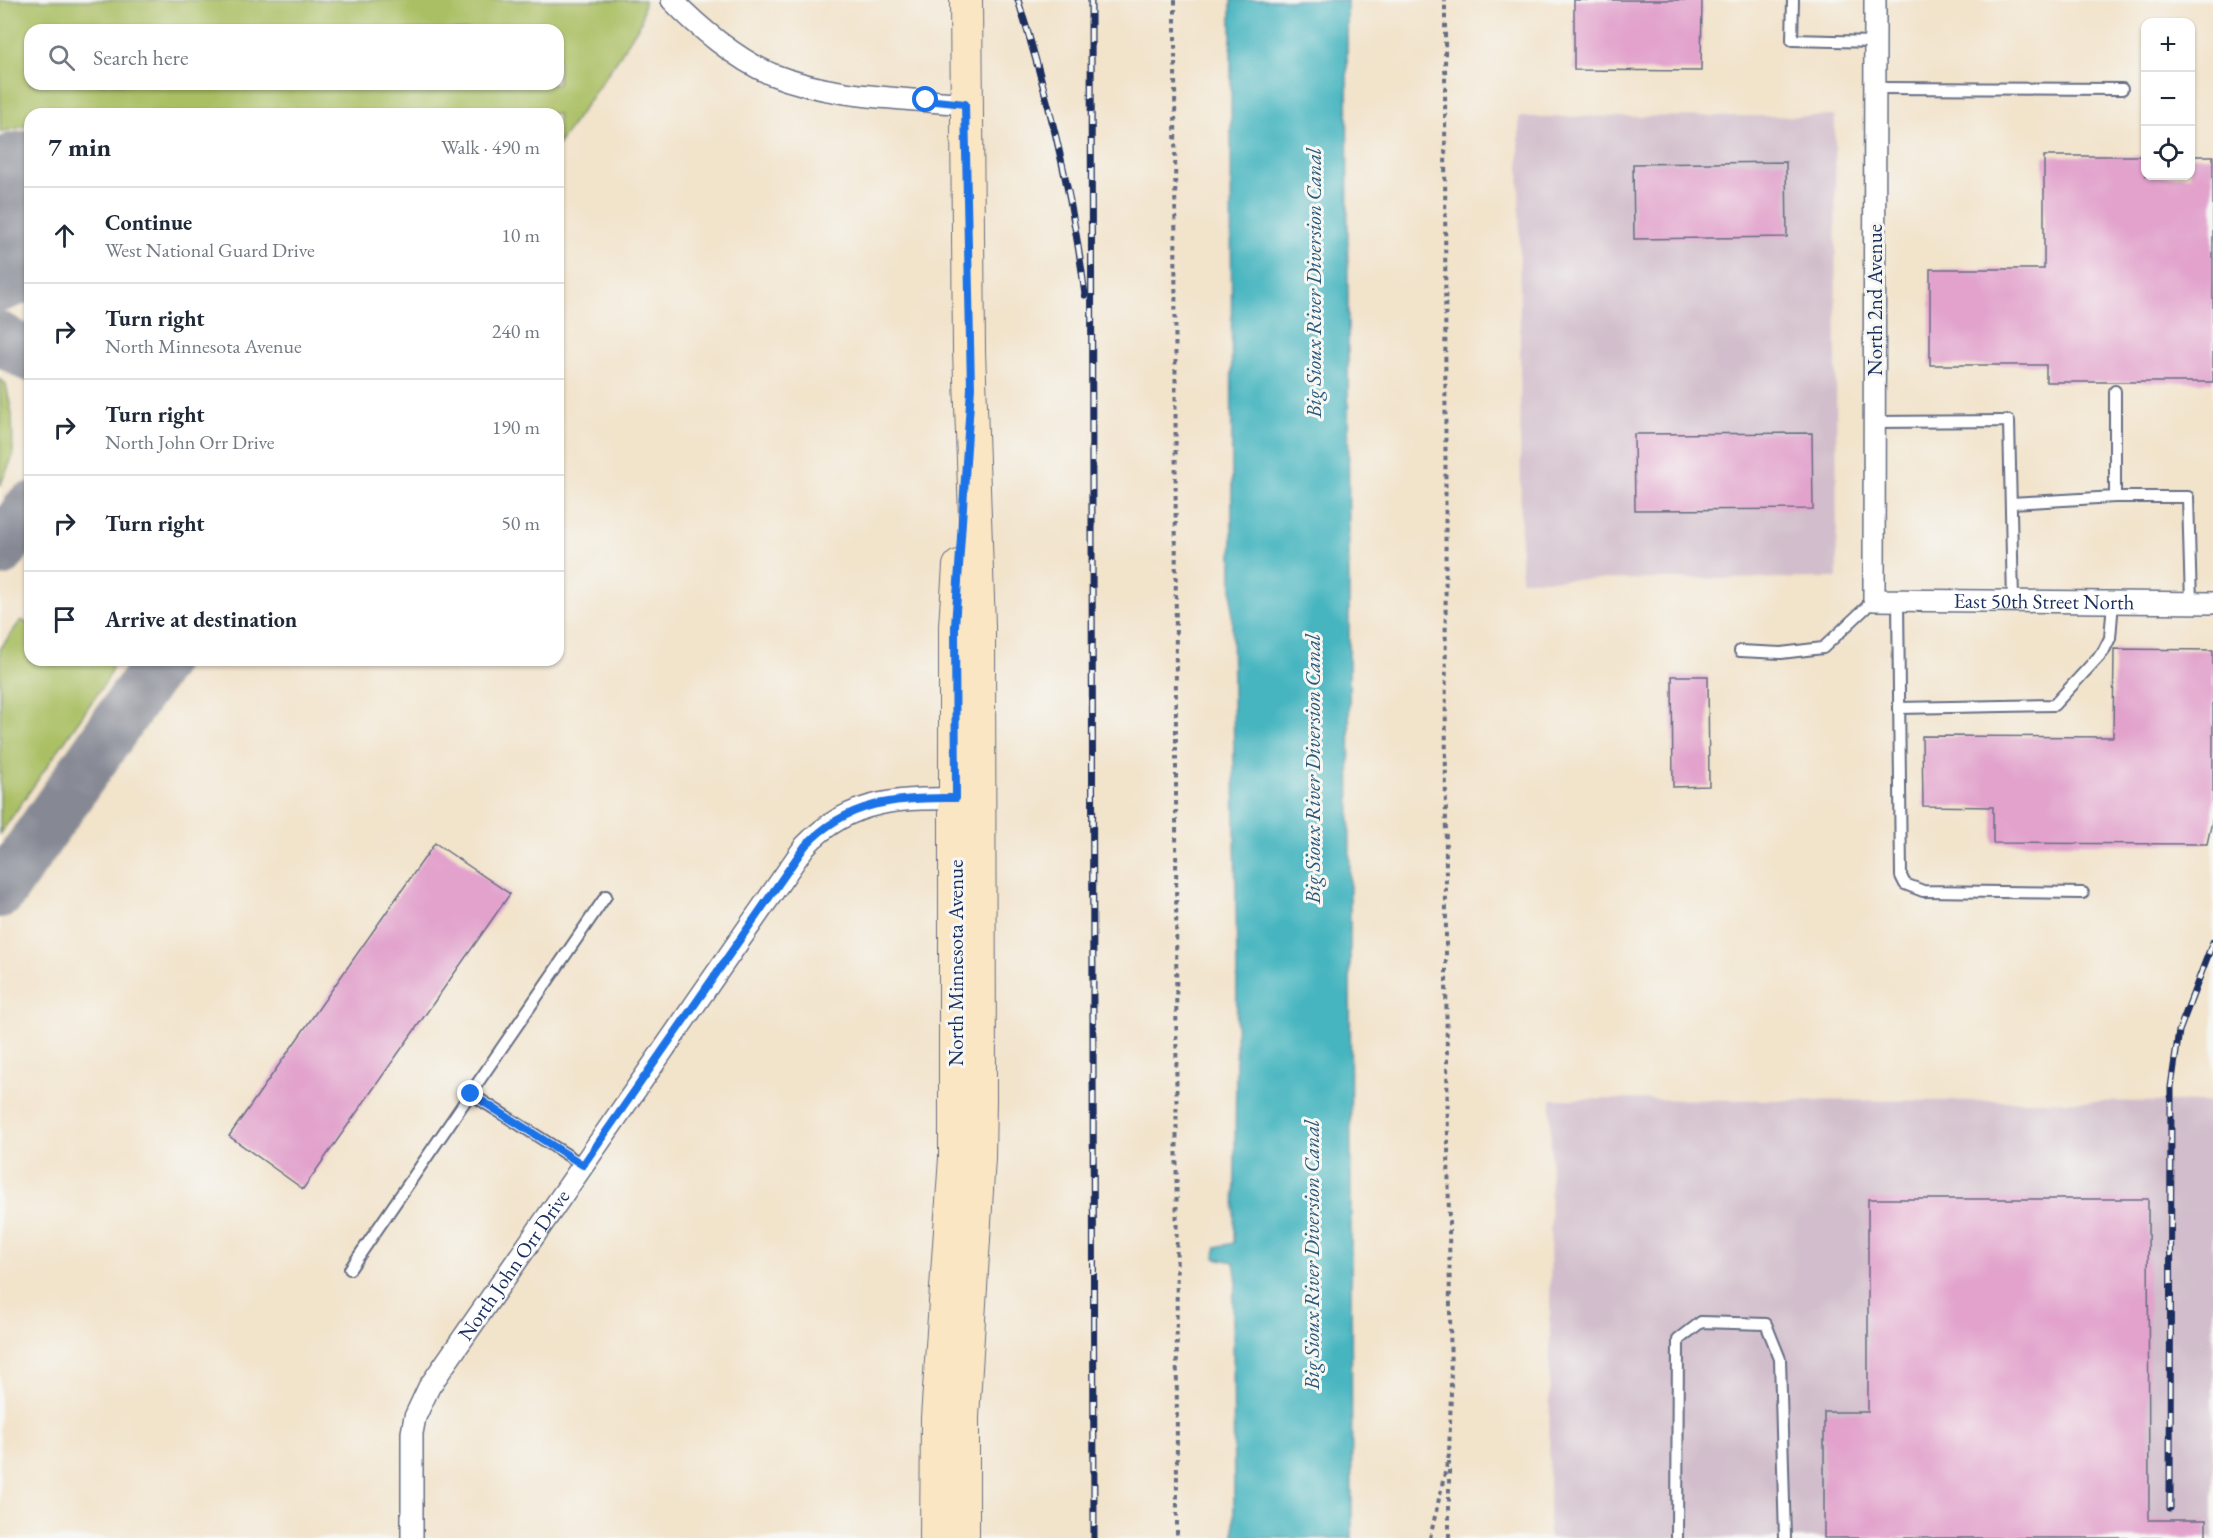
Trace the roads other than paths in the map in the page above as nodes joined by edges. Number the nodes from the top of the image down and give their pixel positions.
1 (672, 0) edge
2 (966, 0) edge
3 (1793, 0) edge
4 (1875, 0) edge
5 (1875, 42) junction
6 (1875, 88) junction
7 (2122, 89) dead end
8 (965, 104) junction
9 (2115, 391) dead end
10 (1874, 422) junction
11 (2115, 497) junction
12 (2011, 503) junction
13 (1874, 600) junction
14 (1898, 600) junction
15 (2013, 601) junction
16 (2113, 602) junction
17 (2191, 603) junction
18 (2213, 603) edge
19 (1740, 651) dead end
20 (1899, 708) junction
21 (968, 799) junction
22 (2083, 893) dead end
23 (606, 896) dead end
24 (471, 1094) junction
25 (583, 1165) junction
26 (350, 1269) dead end
27 (412, 1538) edge
28 (936, 1538) edge
29 (963, 1538) edge
30 (1677, 1538) edge
31 (1785, 1538) edge

1 - 8 street
2 - 8 main road, North Minnesota Avenue
3 - 5 lane
4 - 5 street, North 2nd Avenue
5 - 6 street, North 2nd Avenue
6 - 7 lane
6 - 10 street, North 2nd Avenue
8 - 21 main road, North Minnesota Avenue
9 - 11 lane
10 - 12 lane
10 - 13 street, North 2nd Avenue
11 - 12 lane
11 - 17 lane
12 - 15 lane
13 - 14 street, East 50th Street North
13 - 19 lane
14 - 15 street, East 50th Street North
14 - 20 lane
15 - 16 street, East 50th Street North
16 - 17 street, East 50th Street North
16 - 20 lane
17 - 18 street, East 50th Street North
20 - 22 lane
21 - 25 street, North John Orr Drive
21 - 28 main road, North Minnesota Avenue
21 - 29 main road, North Minnesota Avenue
23 - 24 lane
24 - 25 lane
24 - 26 lane
25 - 27 street, North John Orr Drive
30 - 31 lane

